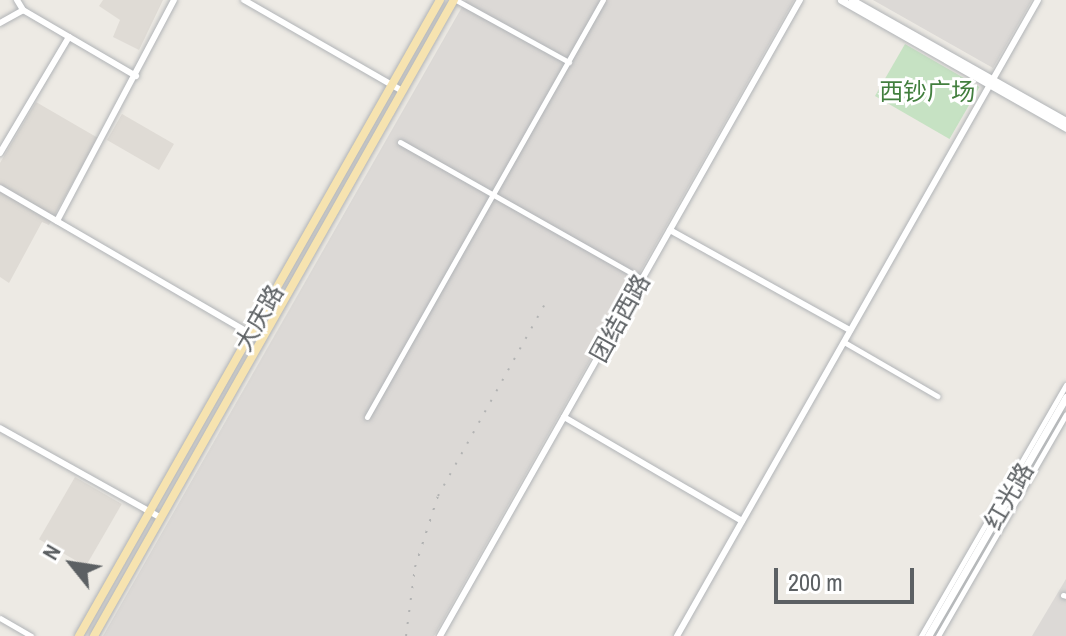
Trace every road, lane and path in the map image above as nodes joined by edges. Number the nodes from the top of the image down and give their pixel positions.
1 (17, 0) edge
2 (174, 0) edge
3 (244, 0) edge
4 (440, 0) edge
5 (455, 0) edge
6 (603, 0) edge
7 (800, 0) edge
8 (841, 0) edge
9 (852, 0) edge
10 (1038, 0) edge
11 (23, 10) junction
12 (0, 23) edge
13 (69, 37) junction
14 (569, 62) junction
15 (136, 76) junction
16 (991, 82) junction
17 (392, 86) junction
18 (402, 91) junction
19 (1066, 121) edge
20 (1066, 128) edge
21 (400, 142) dead end
22 (0, 153) edge
23 (0, 188) edge
24 (493, 194) junction
25 (57, 221) junction
26 (670, 230) junction
27 (642, 279) junction
28 (850, 330) junction
29 (250, 334) junction
30 (261, 340) junction
31 (844, 342) junction
32 (1066, 385) edge
33 (937, 396) dead end
34 (1066, 397) edge
35 (1066, 406) edge
36 (1066, 414) edge
37 (367, 417) dead end
38 (564, 417) junction
39 (0, 428) edge
40 (150, 512) junction
41 (161, 518) junction
42 (742, 521) junction
43 (0, 618) edge
44 (31, 636) edge
45 (79, 636) edge
46 (94, 636) edge
47 (440, 636) edge
48 (677, 636) edge
49 (921, 636) edge
50 (933, 636) edge

1 - 11 street
2 - 15 street
3 - 17 street
4 - 17 main road, 大庆路
5 - 14 street
5 - 18 main road, 大庆路
6 - 14 street
7 - 26 street, 团结西路
8 - 16 main road
9 - 16 main road
10 - 16 street
11 - 12 street
11 - 13 street
13 - 15 street
13 - 22 street
14 - 24 street
15 - 25 street
16 - 19 main road
16 - 20 main road
16 - 28 street
17 - 18 street
17 - 29 main road, 大庆路
18 - 30 main road, 大庆路
21 - 24 street
23 - 25 street
24 - 27 street
24 - 37 street
25 - 29 street
26 - 27 street, 团结西路
26 - 28 street
27 - 38 street, 团结西路
28 - 31 street
29 - 30 street
29 - 40 main road, 大庆路
30 - 41 main road, 大庆路
31 - 33 street
31 - 42 street
32 - 49 street
34 - 50 main road, 红光路
35 - 50 main road, 红光路
36 - 50 street
38 - 42 street
38 - 47 street, 团结西路
39 - 40 street
40 - 41 street
40 - 45 main road, 大庆路
41 - 46 main road, 大庆路
42 - 48 street
43 - 44 street

